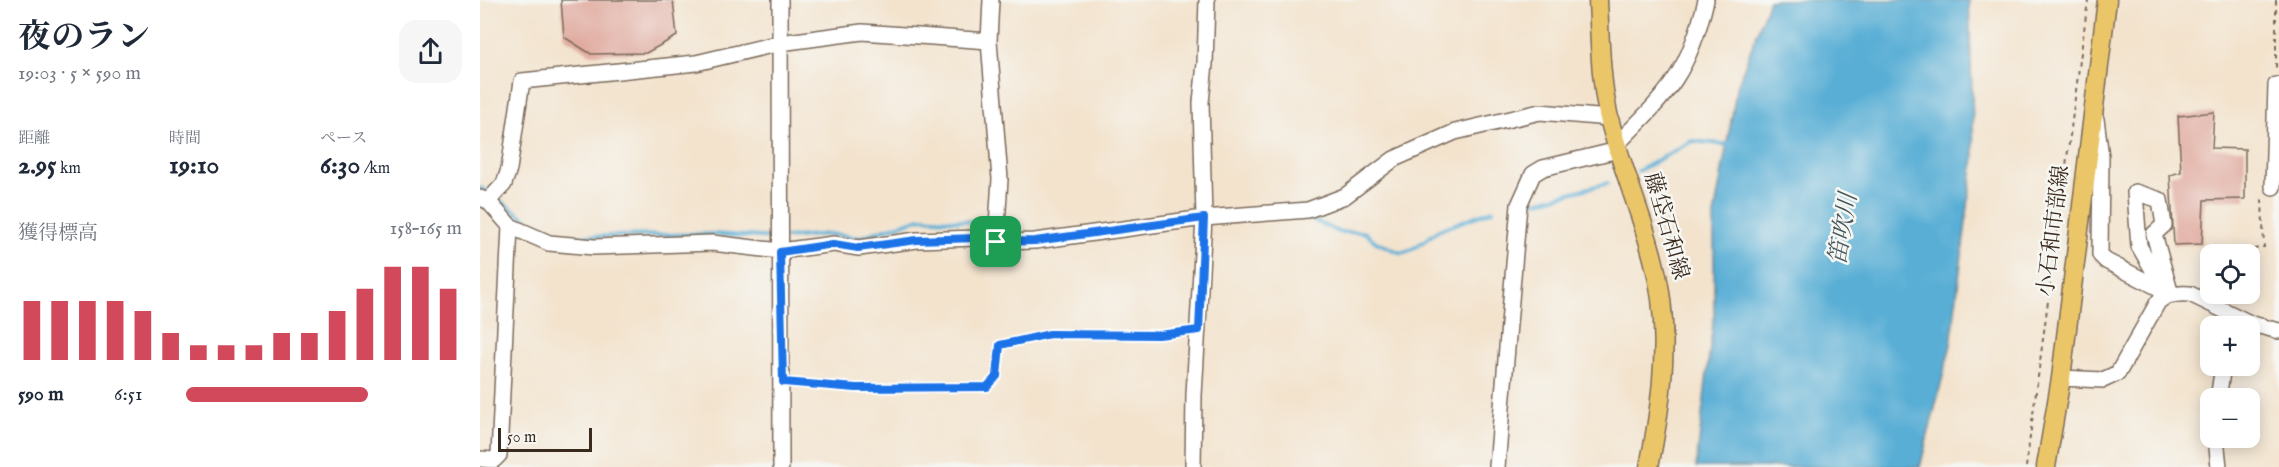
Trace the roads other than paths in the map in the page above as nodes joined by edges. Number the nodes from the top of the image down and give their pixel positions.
1 (780, 0) edge
2 (991, 0) edge
3 (1207, 0) edge
4 (1598, 0) edge
5 (1706, 0) edge
6 (2107, 0) edge
7 (989, 40) junction
8 (780, 43) junction
9 (2277, 85) edge
10 (2092, 115) junction
11 (1609, 118) junction
12 (1618, 149) junction
13 (2273, 187) road end
14 (484, 200) edge
15 (1204, 218) junction
16 (510, 226) junction
17 (998, 230) junction
18 (780, 249) junction
19 (2167, 296) junction
20 (2223, 316) edge
21 (2260, 327) edge
22 (2279, 331) edge
23 (2061, 378) junction
24 (2217, 448) edge
25 (480, 459) edge
26 (781, 467) edge
27 (1193, 467) edge
28 (1497, 467) edge
29 (1649, 467) edge
30 (2046, 467) edge
31 (2219, 467) edge

1 - 8 street
2 - 7 street
3 - 15 street
4 - 11 main road, 藤垈石和線
5 - 12 street
6 - 10 main road, 小石和市部線
7 - 8 street
7 - 17 street
8 - 14 street
8 - 18 street
9 - 13 street
10 - 19 street
10 - 23 main road, 小石和市部線
11 - 12 main road, 藤垈石和線
11 - 15 street
12 - 28 street
12 - 29 main road, 藤垈石和線
14 - 16 street
15 - 17 street
15 - 27 street
16 - 18 street
16 - 25 street
17 - 18 street
18 - 26 street
19 - 19 street
19 - 20 street
19 - 23 street
21 - 22 street
23 - 30 main road, 小石和市部線
24 - 31 street

